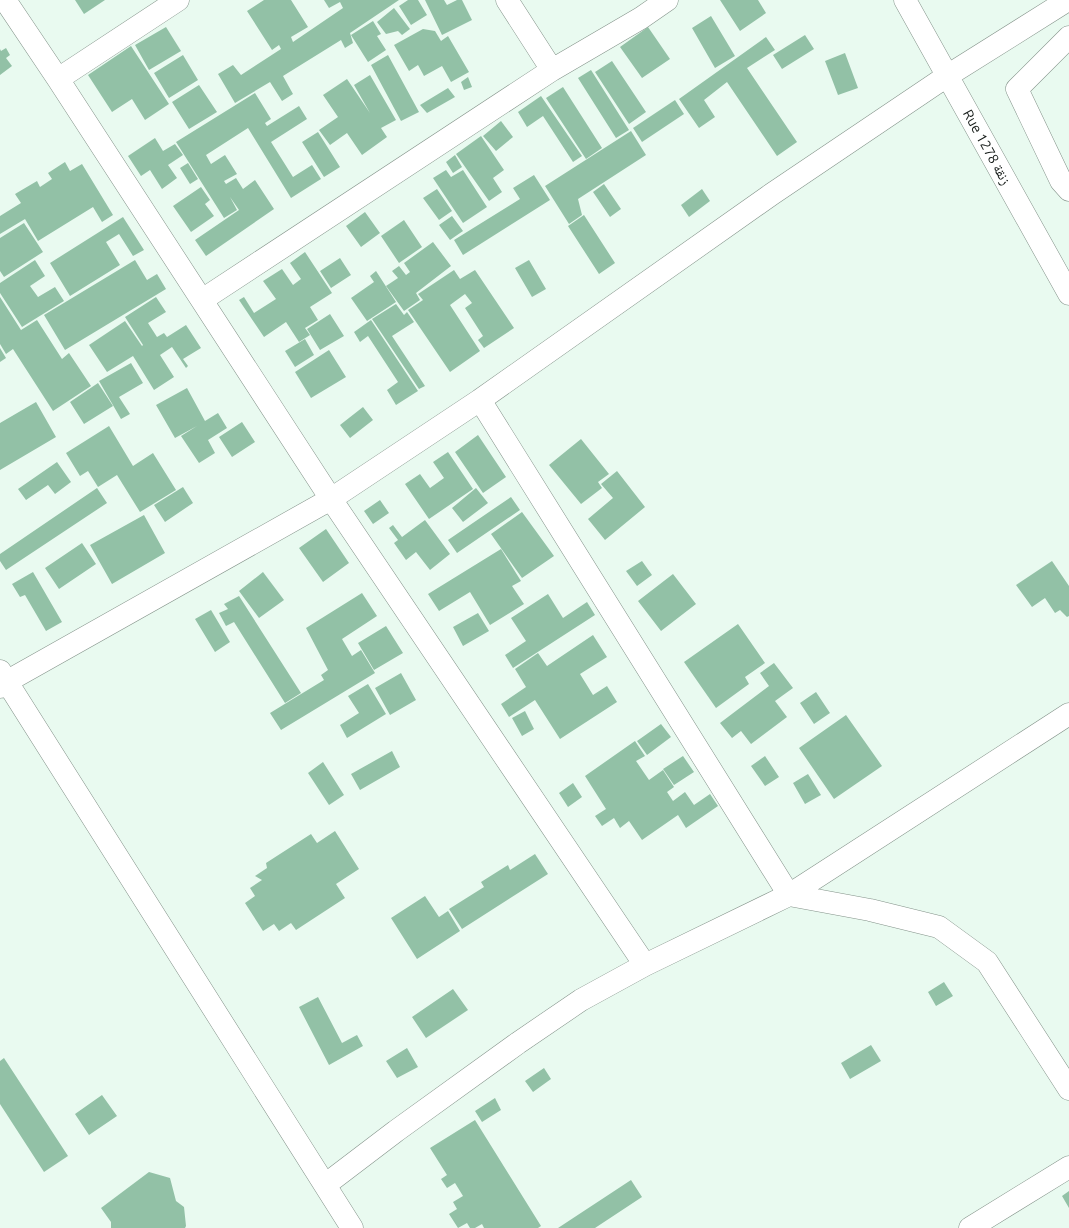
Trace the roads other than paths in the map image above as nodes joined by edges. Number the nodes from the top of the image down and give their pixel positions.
1 (5, 0) edge
2 (178, 0) edge
3 (507, 0) edge
4 (667, 0) edge
5 (905, 0) edge
6 (1068, 0) edge
7 (1069, 37) edge
8 (1069, 57) edge
9 (552, 70) junction
10 (947, 76) junction
11 (58, 80) junction
12 (1018, 90) junction
13 (1069, 190) edge
14 (1069, 294) edge
15 (202, 300) junction
16 (480, 400) junction
17 (331, 499) junction
18 (2, 680) edge
19 (1069, 714) edge
20 (789, 895) junction
21 (645, 965) junction
22 (1069, 1089) edge
23 (1069, 1167) edge
24 (325, 1185) junction
25 (352, 1228) edge
26 (970, 1228) edge

1 - 11 street
2 - 11 street
3 - 9 street
4 - 9 street
5 - 10 street, Rue 1278 زنقة
6 - 10 street
7 - 12 street
8 - 12 street
9 - 15 street
10 - 14 street, Rue 1278 زنقة
10 - 16 street
11 - 15 street
12 - 13 street
15 - 17 street
16 - 17 street
16 - 20 street
17 - 18 street
17 - 21 street
18 - 24 street
19 - 20 street
20 - 21 street
20 - 22 street
21 - 24 street
23 - 26 street
24 - 25 street

